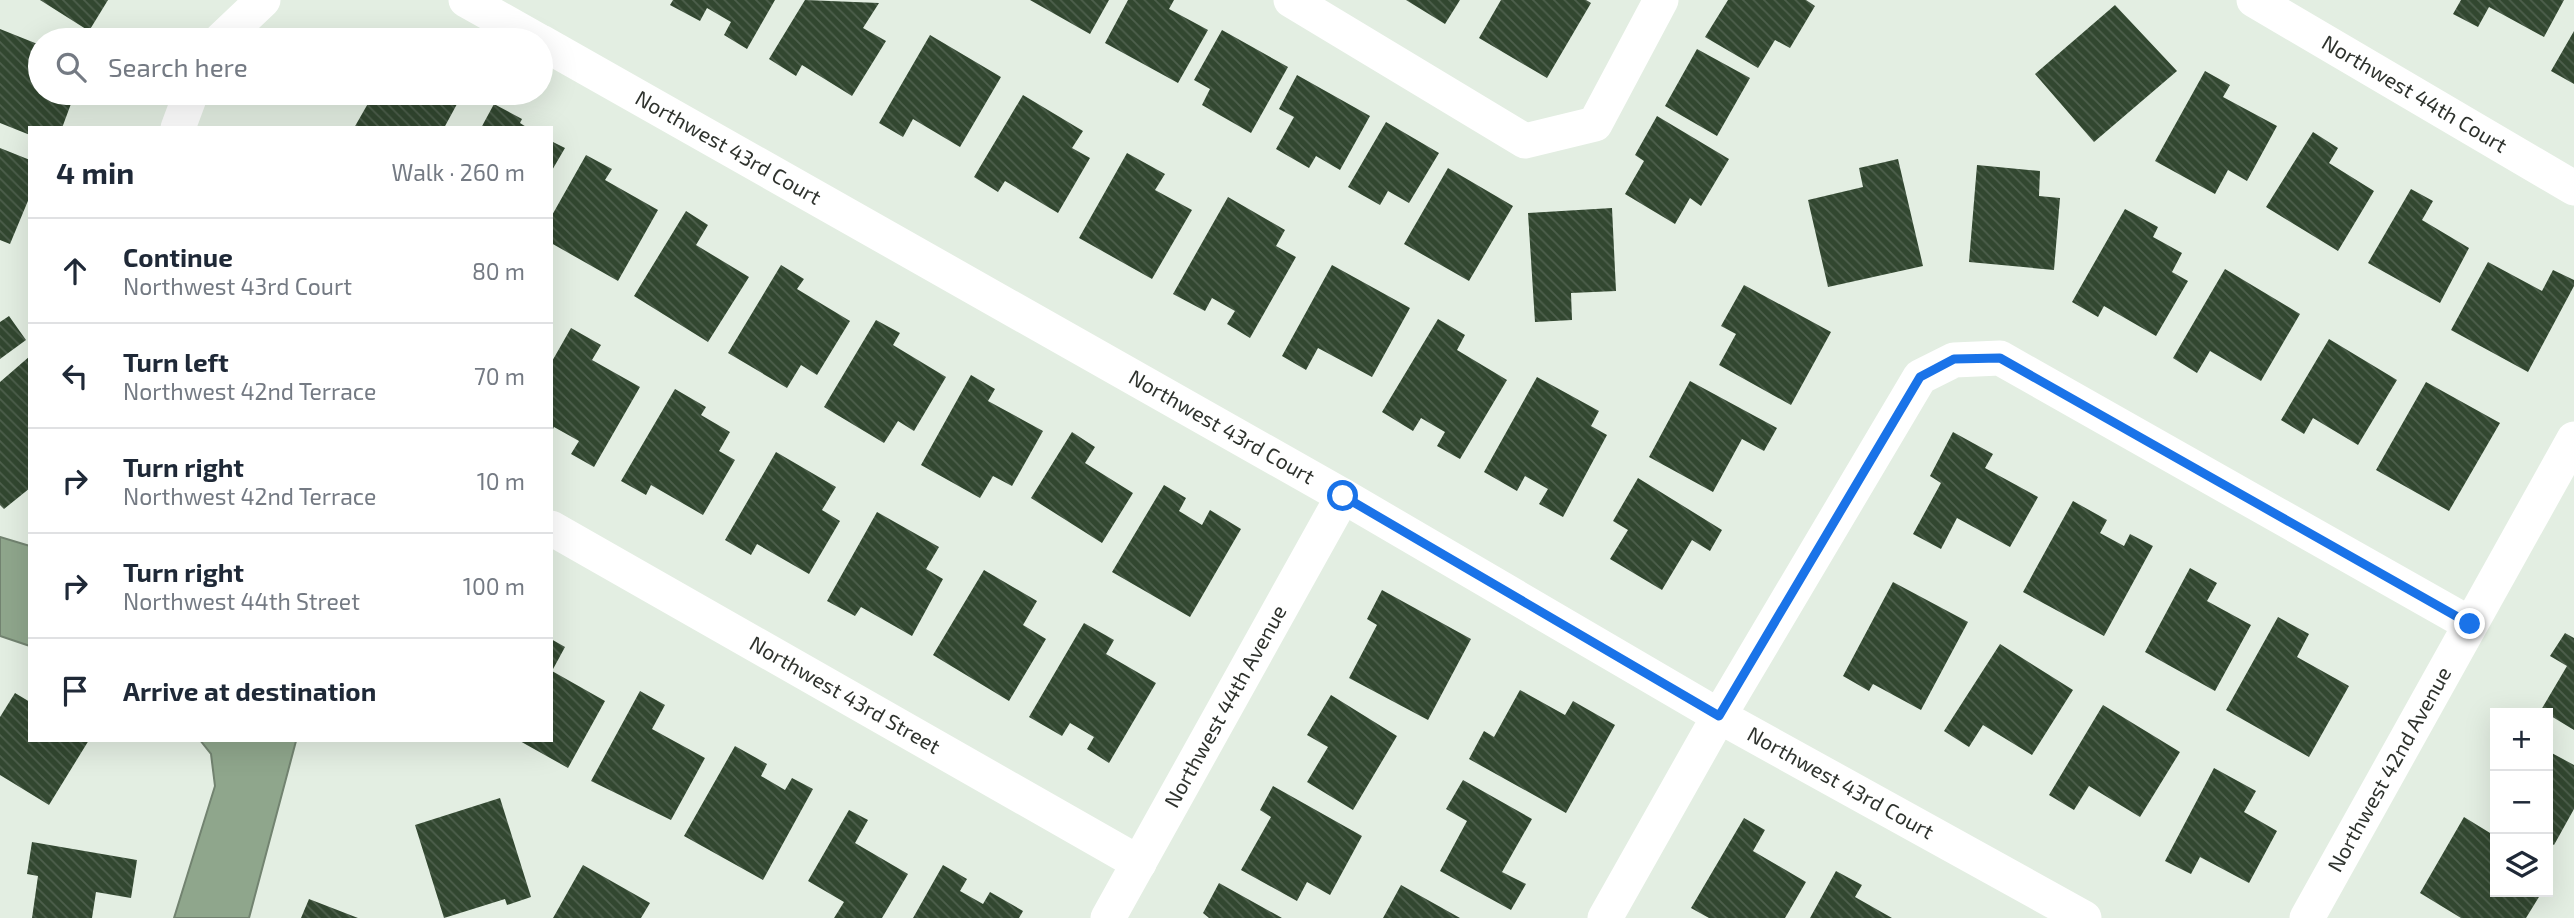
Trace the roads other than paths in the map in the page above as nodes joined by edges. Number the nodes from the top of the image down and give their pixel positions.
1 (263, 0) edge
2 (466, 0) edge
3 (1661, 0) edge
4 (2253, 0) edge
5 (1299, 2) edge
6 (234, 28) edge
7 (516, 28) edge
8 (553, 49) edge
9 (187, 105) edge
10 (179, 126) edge
11 (2574, 188) edge
12 (2574, 439) edge
13 (1343, 496) junction
14 (553, 529) edge
15 (2470, 624) junction
16 (1719, 716) junction
17 (1139, 863) junction
18 (1108, 918) edge
19 (1605, 918) edge
20 (2084, 918) edge
21 (2307, 918) edge

1 - 6 street
2 - 7 street, Northwest 43rd Court
3 - 5 street
4 - 11 street, Northwest 44th Court
8 - 13 street, Northwest 43rd Court
9 - 10 street
12 - 15 street, Northwest 42nd Avenue
13 - 16 street, Northwest 43rd Court
13 - 17 street, Northwest 44th Avenue
14 - 17 street, Northwest 43rd Street
15 - 16 street
15 - 21 street, Northwest 42nd Avenue
16 - 19 street
16 - 20 street, Northwest 43rd Court
17 - 18 street, Northwest 44th Avenue

